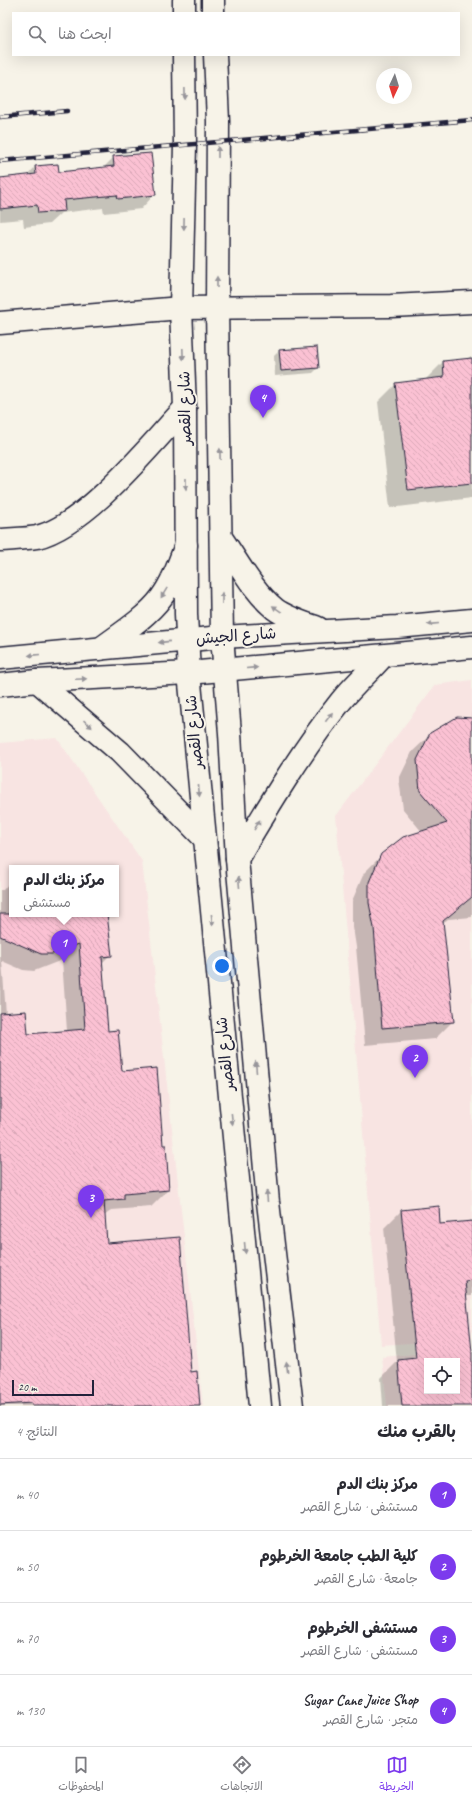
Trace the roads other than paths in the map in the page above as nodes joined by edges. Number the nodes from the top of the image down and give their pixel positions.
1 (184, 0) edge
2 (213, 0) edge
3 (184, 12) edge
4 (213, 12) edge
5 (184, 56) edge
6 (215, 56) edge
7 (472, 302) edge
8 (217, 307) junction
9 (181, 308) junction
10 (0, 323) edge
11 (185, 408) junction
12 (0, 540) edge
13 (222, 540) junction
14 (186, 545) junction
15 (472, 620) edge
16 (325, 631) junction
17 (222, 637) junction
18 (188, 640) junction
19 (472, 647) edge
20 (100, 649) junction
21 (384, 656) junction
22 (0, 658) edge
23 (226, 670) junction
24 (189, 673) junction
25 (37, 681) junction
26 (0, 685) edge
27 (204, 838) junction
28 (237, 859) junction
29 (260, 1406) edge
30 (292, 1406) edge

1 - 3 main road
2 - 4 main road
5 -> 9 main road, شارع القصر
8 -> 6 main road
7 - 8 main road
8 - 9 main road
13 -> 8 main road
9 - 10 main road
9 -> 11 main road, شارع القصر
11 - 12 main road
11 -> 14 main road, شارع القصر
16 -> 13 main road
17 -> 13 main road
14 - 18 main road, شارع القصر
14 -> 20 main road
15 -> 16 main road, شارع الجيش
16 - 17 main road, شارع الجيش
17 - 18 main road, شارع الجيش
17 - 23 main road, شارع القصر
18 -> 20 main road, شارع الجيش
18 - 24 main road, شارع القصر
19 - 21 main road, شارع الجيش
20 -> 22 main road, شارع الجيش
23 -> 21 main road, شارع الجيش
28 -> 21 main road
23 - 24 main road, شارع الجيش
23 - 28 main road, شارع القصر
25 -> 24 main road, شارع الجيش
24 -> 27 main road, شارع القصر
25 - 26 main road, شارع الجيش
25 -> 27 main road
27 -> 29 main road, شارع القصر
30 -> 28 main road, شارع القصر

